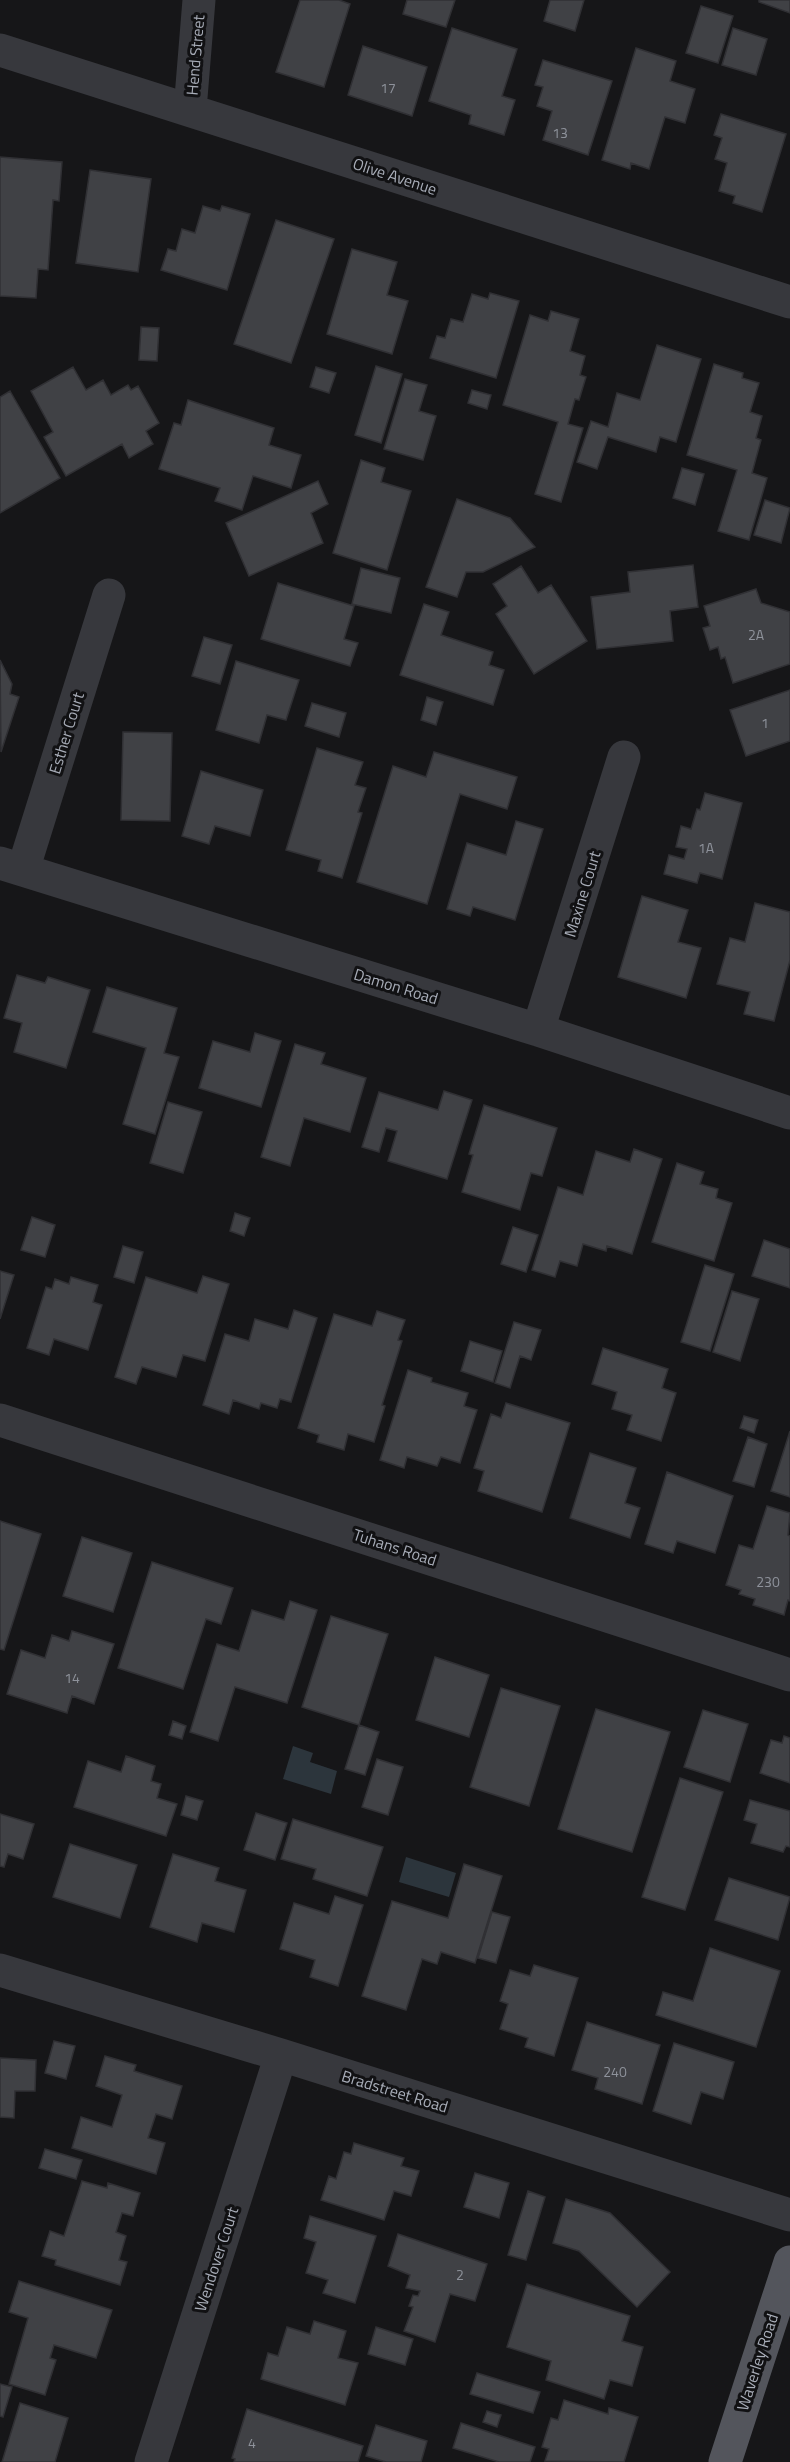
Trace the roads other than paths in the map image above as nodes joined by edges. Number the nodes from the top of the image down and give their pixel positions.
1 (199, 0) edge
2 (0, 50) edge
3 (190, 110) junction
4 (790, 302) edge
5 (109, 595) dead end
6 (624, 757) dead end
7 (11, 867) edge
8 (538, 1030) junction
9 (790, 1113) edge
10 (0, 1419) edge
11 (790, 1675) edge
12 (0, 1970) edge
13 (281, 2055) junction
14 (790, 2215) edge
15 (790, 2262) edge
16 (151, 2462) edge
17 (724, 2462) edge

1 - 3 street, Hend Street
2 - 3 street, Olive Avenue
3 - 4 street, Olive Avenue
5 - 7 street, Esther Court
6 - 8 street, Maxine Court
7 - 8 street, Damon Road
8 - 9 street, Damon Road
10 - 11 street, Tuhans Road
12 - 13 street, Bradstreet Road
13 - 14 street, Bradstreet Road
13 - 16 street, Wendover Court
15 - 17 main road, Waverley Road

